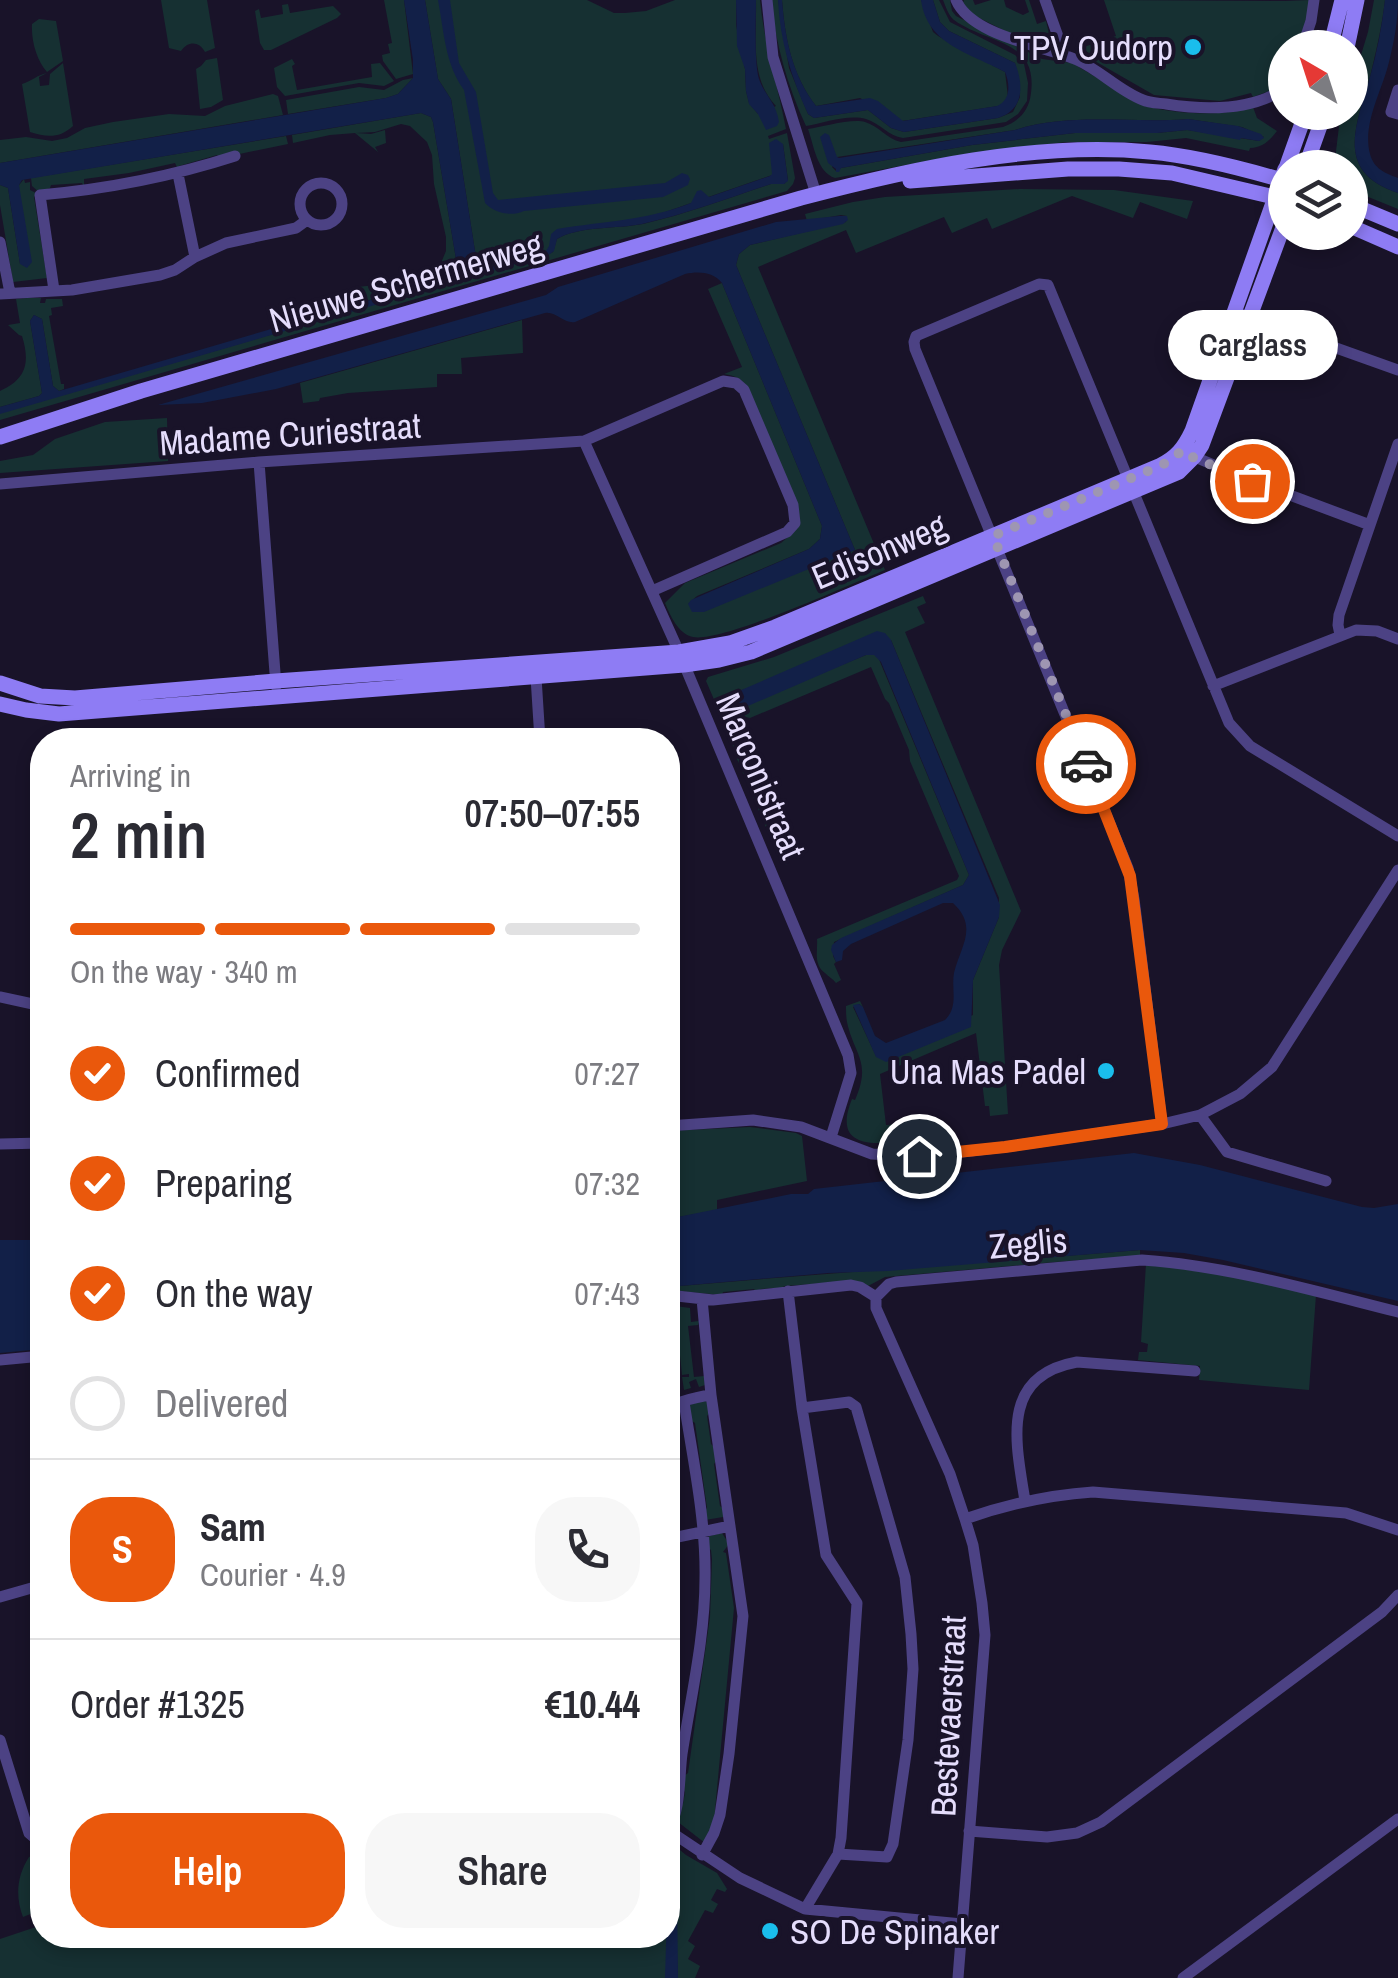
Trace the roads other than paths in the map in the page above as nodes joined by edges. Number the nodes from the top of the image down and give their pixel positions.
1 (767, 0) edge
2 (956, 0) edge
3 (1045, 0) edge
4 (1314, 0) edge
5 (1342, 0) edge
6 (1357, 0) edge
7 (1308, 30) edge
8 (1334, 30) edge
9 (1351, 30) edge
10 (1065, 56) junction
11 (1398, 90) edge
12 (1268, 96) edge
13 (1398, 114) edge
14 (235, 156) dead end
15 (1268, 171) edge
16 (178, 174) junction
17 (824, 192) junction
18 (1268, 195) edge
19 (1368, 212) edge
20 (307, 220) dead end
21 (1398, 224) edge
22 (1368, 234) edge
23 (1268, 235) edge
24 (0, 242) edge
25 (1398, 247) edge
26 (1272, 250) edge
27 (195, 257) junction
28 (54, 290) junction
29 (5, 293) edge
30 (1242, 315) junction
31 (1398, 370) edge
32 (0, 437) edge
33 (584, 441) junction
34 (1398, 444) edge
35 (1188, 454) junction
36 (259, 462) junction
37 (0, 484) edge
38 (1132, 486) junction
39 (1370, 525) junction
40 (996, 543) junction
41 (652, 591) junction
42 (1340, 635) junction
43 (1398, 639) edge
44 (682, 658) junction
45 (536, 670) junction
46 (0, 684) edge
47 (1213, 686) junction
48 (276, 688) junction
49 (206, 694) junction
50 (0, 704) edge
51 (539, 728) edge
52 (1398, 836) edge
53 (1398, 870) edge
54 (0, 997) edge
55 (30, 1003) edge
56 (1200, 1115) junction
57 (1162, 1124) junction
58 (680, 1125) edge
59 (831, 1138) junction
60 (0, 1144) edge
61 (30, 1144) edge
62 (1326, 1181) dead end
63 (788, 1291) junction
64 (680, 1296) edge
65 (876, 1297) junction
66 (702, 1299) junction
67 (1398, 1312) edge
68 (30, 1357) edge
69 (0, 1360) edge
70 (1195, 1371) dead end
71 (711, 1394) junction
72 (684, 1402) junction
73 (680, 1403) edge
74 (802, 1408) junction
75 (1025, 1500) junction
76 (966, 1519) junction
77 (730, 1526) junction
78 (1398, 1530) edge
79 (702, 1531) junction
80 (680, 1536) edge
81 (30, 1589) edge
82 (1398, 1594) edge
83 (0, 1598) edge
84 (0, 1740) edge
85 (680, 1764) edge
86 (1398, 1819) edge
87 (969, 1831) junction
88 (30, 1834) edge
89 (680, 1838) edge
90 (838, 1854) junction
91 (702, 1855) junction
92 (805, 1909) junction
93 (962, 1924) junction
94 (958, 1978) edge
95 (1183, 1978) edge

1 - 17 street
2 - 10 street
3 - 10 street
4 - 7 street
5 - 8 street
6 - 9 street
10 - 12 street
11 - 13 street
14 - 16 street
15 - 17 street, Nieuwe Schermerweg
16 - 27 street
16 - 28 street
17 - 18 street, Nieuwe Schermerweg
17 - 32 street, Nieuwe Schermerweg
19 - 21 street
20 - 27 street
22 - 25 street
23 - 30 street
24 - 29 street
26 - 30 street
27 - 28 street
28 - 29 street
30 - 31 street
30 - 35 street
33 - 36 street, Madame Curiestraat
33 - 41 street, Marconistraat
33 - 41 street, Madame Curiestraat
34 - 39 street
35 - 38 street, Edisonweg
35 - 39 street
36 - 37 street, Madame Curiestraat
36 - 48 street
38 - 40 street, Edisonweg
38 - 40 street
38 - 47 street
39 - 42 street
40 - 44 street, Edisonweg
40 - 57 street
41 - 44 street, Marconistraat
42 - 43 street
42 - 47 street
44 - 45 street, Edisonweg
44 - 59 street, Marconistraat
45 - 48 street, Edisonweg
45 - 51 street
46 - 49 street, Edisonweg
47 - 52 street
48 - 49 street, Edisonweg
49 - 50 street, Edisonweg
53 - 56 street
54 - 55 street
56 - 57 street
56 - 62 street
57 - 59 street
58 - 59 street
60 - 61 street
63 - 65 street
63 - 66 street
63 - 74 street
64 - 66 street
65 - 67 street, Zeglis
65 - 76 street, Bestevaerstraat
66 - 71 street
68 - 69 street
70 - 75 street
71 - 72 street
71 - 77 street
72 - 73 street
72 - 79 street
74 - 90 street
74 - 90 street
75 - 76 street
75 - 78 street
76 - 87 street, Bestevaerstraat
77 - 79 street
77 - 91 street
79 - 80 street
79 - 85 street
81 - 83 street
82 - 87 street
84 - 88 street
86 - 95 street
87 - 93 street, Bestevaerstraat
89 - 91 street
90 - 92 street
91 - 92 street
92 - 93 street
93 - 94 street, Bestevaerstraat

